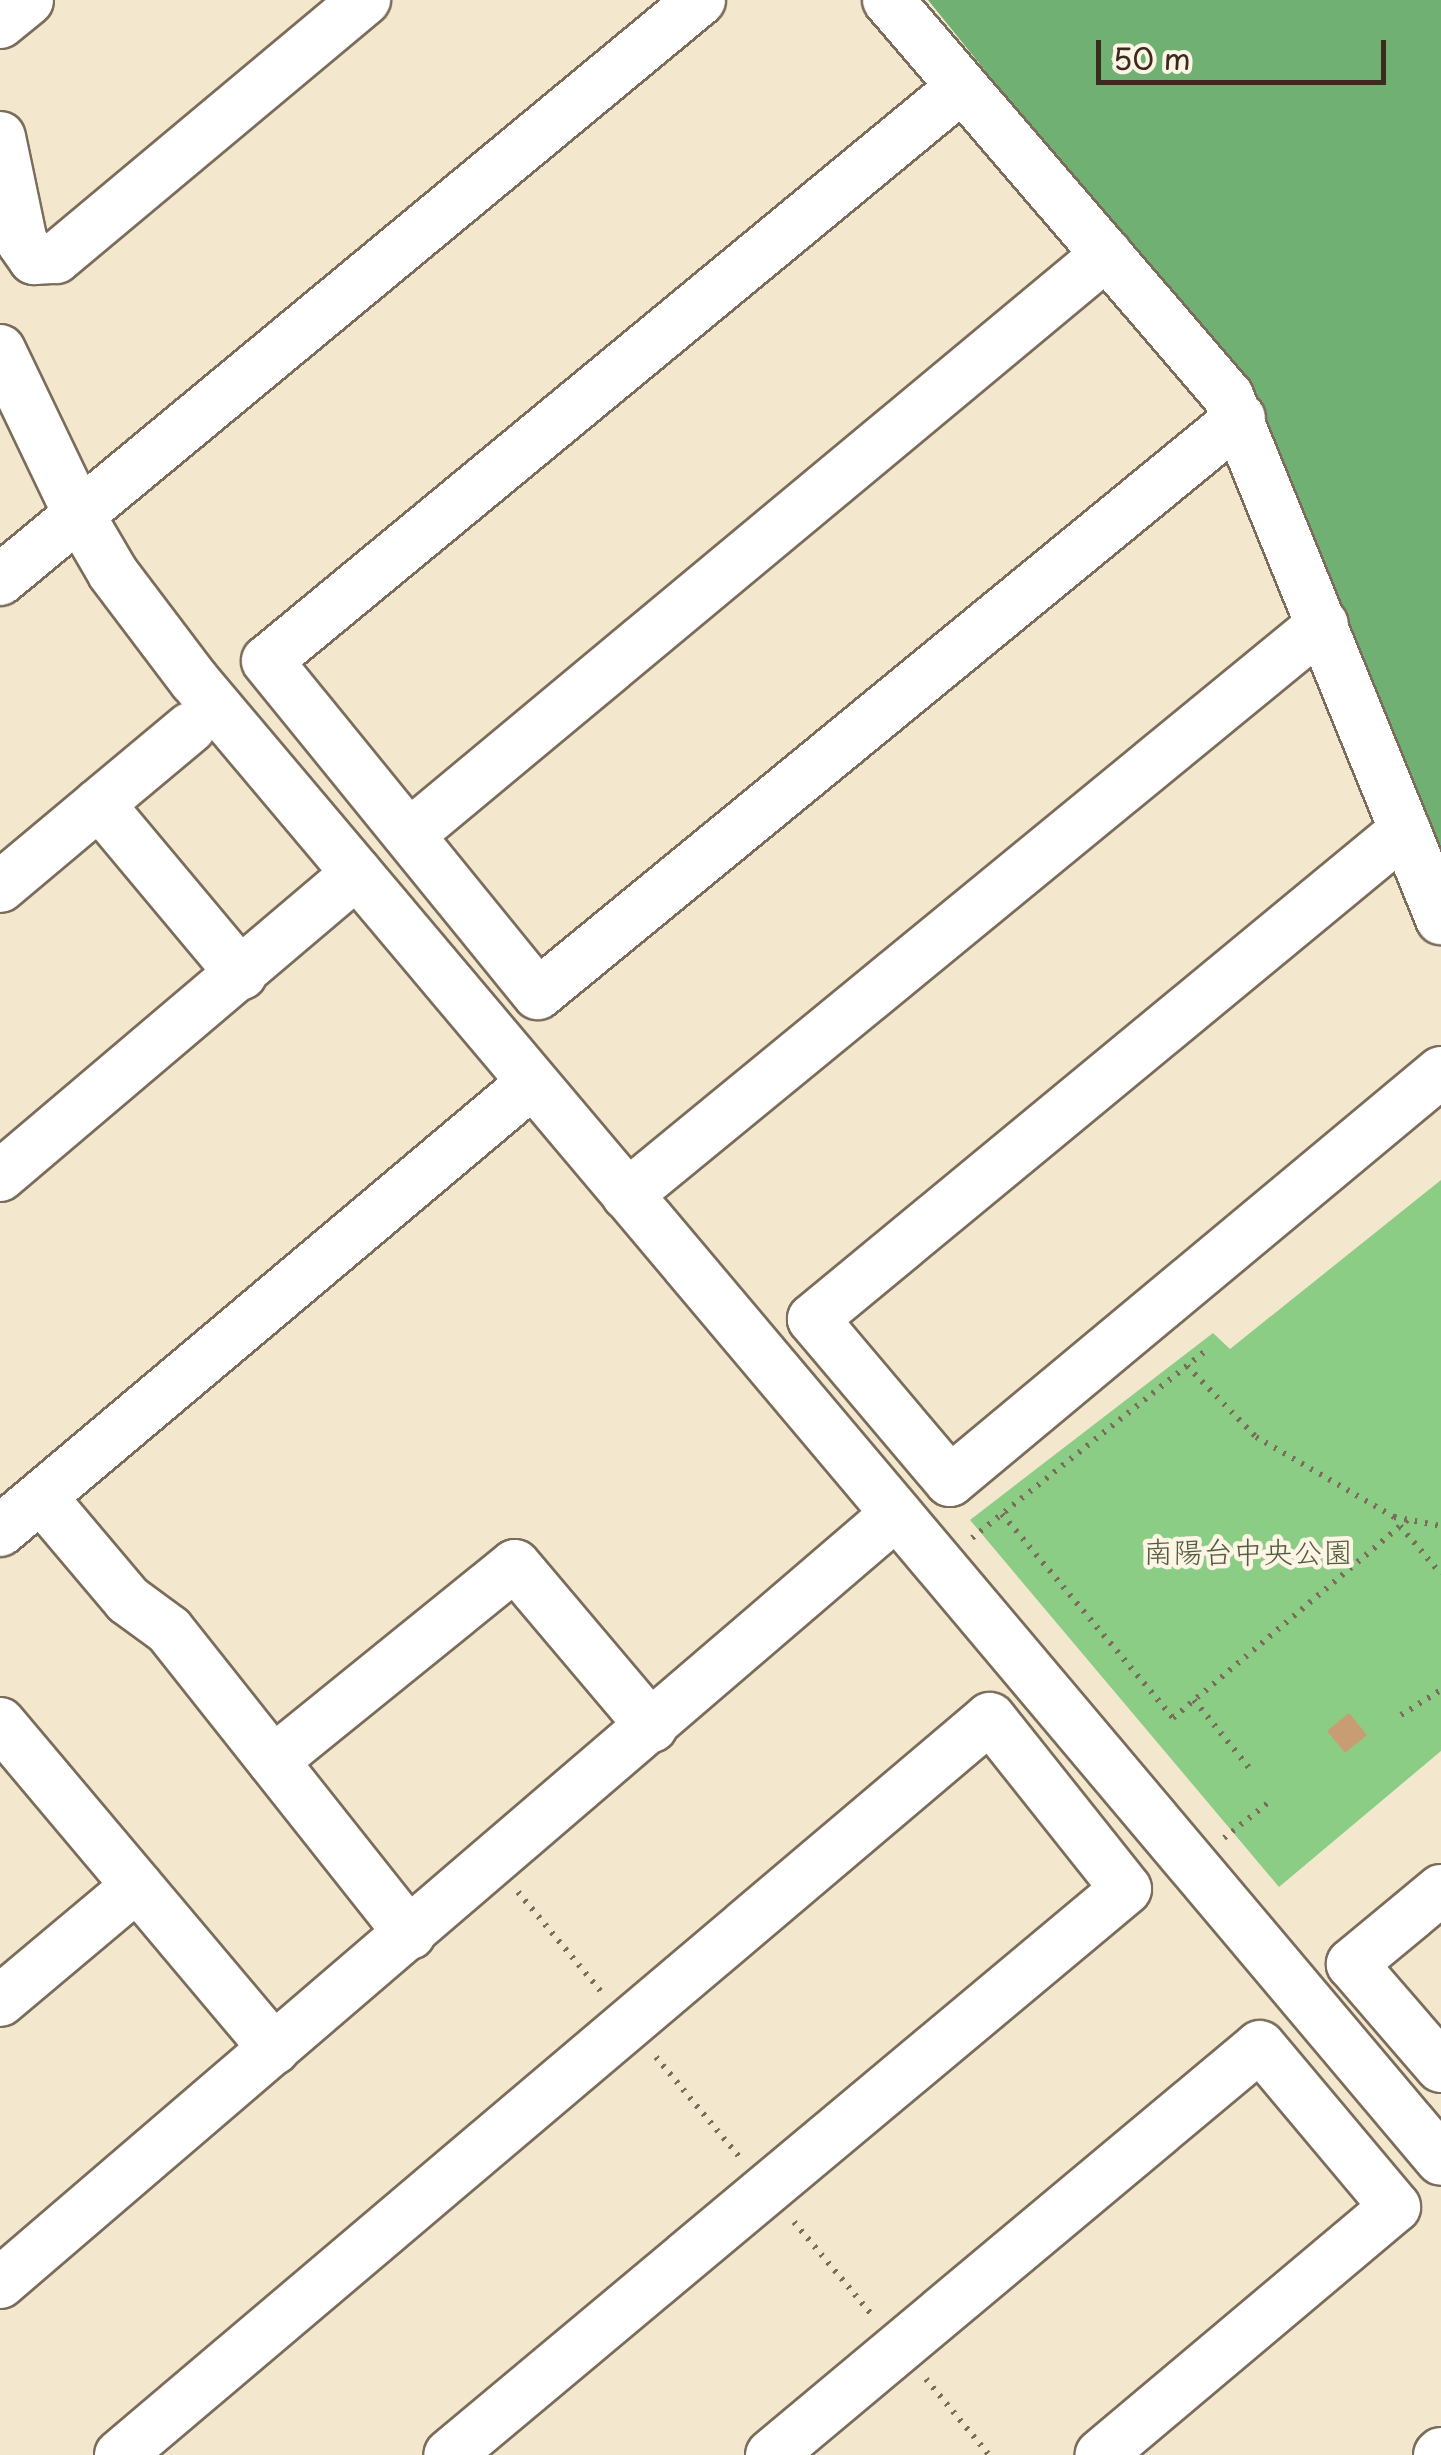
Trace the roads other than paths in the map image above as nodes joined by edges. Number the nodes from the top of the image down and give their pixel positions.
1 (28, 0) edge
2 (365, 0) edge
3 (700, 0) edge
4 (888, 0) edge
5 (0, 23) edge
6 (962, 87) junction
7 (0, 137) edge
8 (1107, 254) junction
9 (0, 350) edge
10 (1240, 418) junction
11 (78, 513) junction
12 (0, 580) edge
13 (1323, 624) junction
14 (190, 728) dead end
15 (98, 804) junction
16 (1405, 830) junction
17 (408, 835) junction
18 (356, 873) junction
19 (0, 887) edge
20 (1441, 920) edge
21 (241, 974) junction
22 (1441, 1072) edge
23 (532, 1083) junction
24 (0, 1176) edge
25 (627, 1195) junction
26 (41, 1497) junction
27 (895, 1515) junction
28 (0, 1532) edge
29 (1, 1726) edge
30 (652, 1727) junction
31 (273, 1761) junction
32 (138, 1886) junction
33 (1441, 1890) edge
34 (410, 1934) junction
35 (0, 2001) edge
36 (275, 2048) junction
37 (1441, 2066) edge
38 (1441, 2160) edge
39 (0, 2283) edge
40 (120, 2455) edge
41 (448, 2455) edge
42 (771, 2455) edge
43 (1101, 2455) edge

1 - 5 street
2 - 7 street
3 - 11 street
4 - 6 street
6 - 8 street
6 - 17 street
8 - 10 street
8 - 17 street
9 - 11 street
10 - 13 street
10 - 17 street
11 - 12 street
11 - 18 street
13 - 16 street
13 - 25 street
14 - 15 street
15 - 19 street
15 - 21 street
16 - 20 street
16 - 22 street
18 - 21 street
18 - 23 street
21 - 24 street
23 - 25 street
23 - 26 street
25 - 27 street
26 - 28 street
26 - 31 street
27 - 30 street
27 - 38 street
29 - 32 street
30 - 31 street
30 - 34 street
31 - 34 street
32 - 35 street
32 - 36 street
33 - 37 street
34 - 36 street
36 - 39 street
40 - 41 street
42 - 43 street

